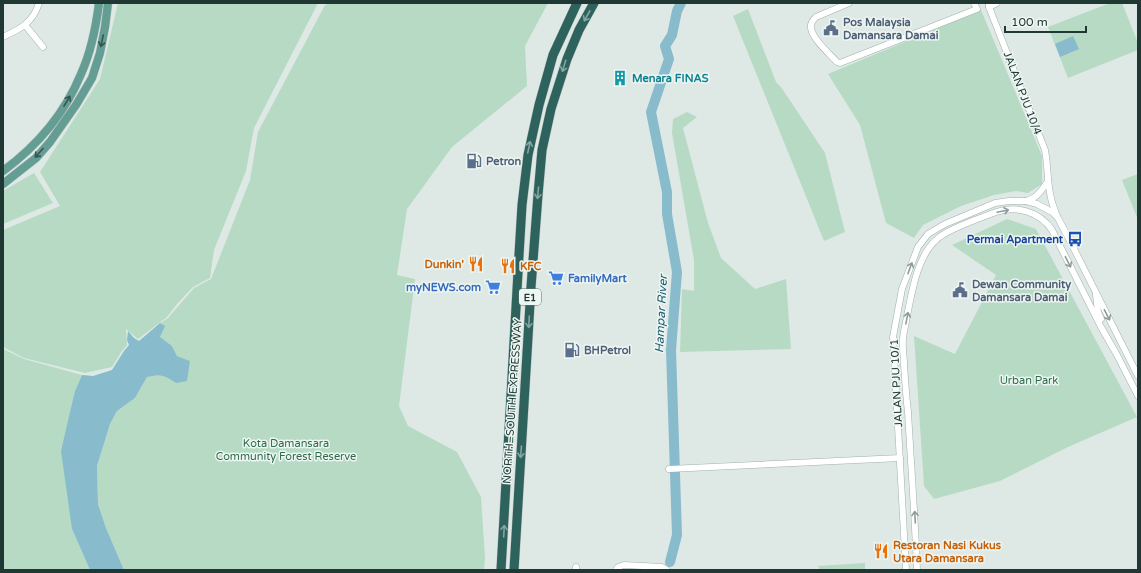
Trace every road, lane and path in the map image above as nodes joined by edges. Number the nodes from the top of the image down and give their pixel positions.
1 (39, 3) edge
2 (99, 3) edge
3 (108, 3) edge
4 (577, 3) edge
5 (594, 3) edge
6 (849, 3) edge
7 (974, 3) edge
8 (983, 3) edge
9 (997, 3) edge
10 (989, 5) edge
11 (25, 25) junction
12 (3, 37) edge
13 (43, 48) dead end
14 (3, 171) edge
15 (1048, 181) junction
16 (3, 184) edge
17 (1026, 201) junction
18 (995, 203) junction
19 (1058, 218) junction
20 (965, 224) junction
21 (1097, 294) junction
22 (1117, 355) junction
23 (1138, 376) edge
24 (896, 388) junction
25 (1138, 396) edge
26 (908, 415) junction
27 (900, 458) junction
28 (669, 469) dead end
29 (502, 570) edge
30 (514, 570) edge
31 (616, 570) edge
32 (667, 570) edge
33 (906, 570) edge
34 (917, 570) edge

1 - 11 street
14 -> 2 main road
3 -> 16 main road
29 -> 4 highway, NORTH–SOUTH EXPRESSWAY / E1
5 -> 30 highway, NORTH–SOUTH EXPRESSWAY / E1
6 - 7 street
8 - 10 street
9 - 10 street
10 - 15 street, JALAN PJU 10/4
11 - 12 street
11 - 13 street
15 - 17 street
15 - 19 street, JALAN PJU 10/4
17 - 18 street, JALAN PJU 10/1
17 - 19 street, JALAN PJU 10/1
18 - 20 street
24 -> 18 street, JALAN PJU 10/1
19 - 21 street, JALAN PJU 10/1
20 -> 22 street, JALAN PJU 10/1
26 -> 20 street, JALAN PJU 10/1
21 - 22 street
21 -> 23 street, JALAN PJU 10/1
22 - 25 street, JALAN PJU 10/1
24 - 26 street
24 - 27 street, JALAN PJU 10/1
34 -> 26 street, JALAN PJU 10/1
27 - 28 street
27 - 33 street, JALAN PJU 10/1
31 - 32 street

